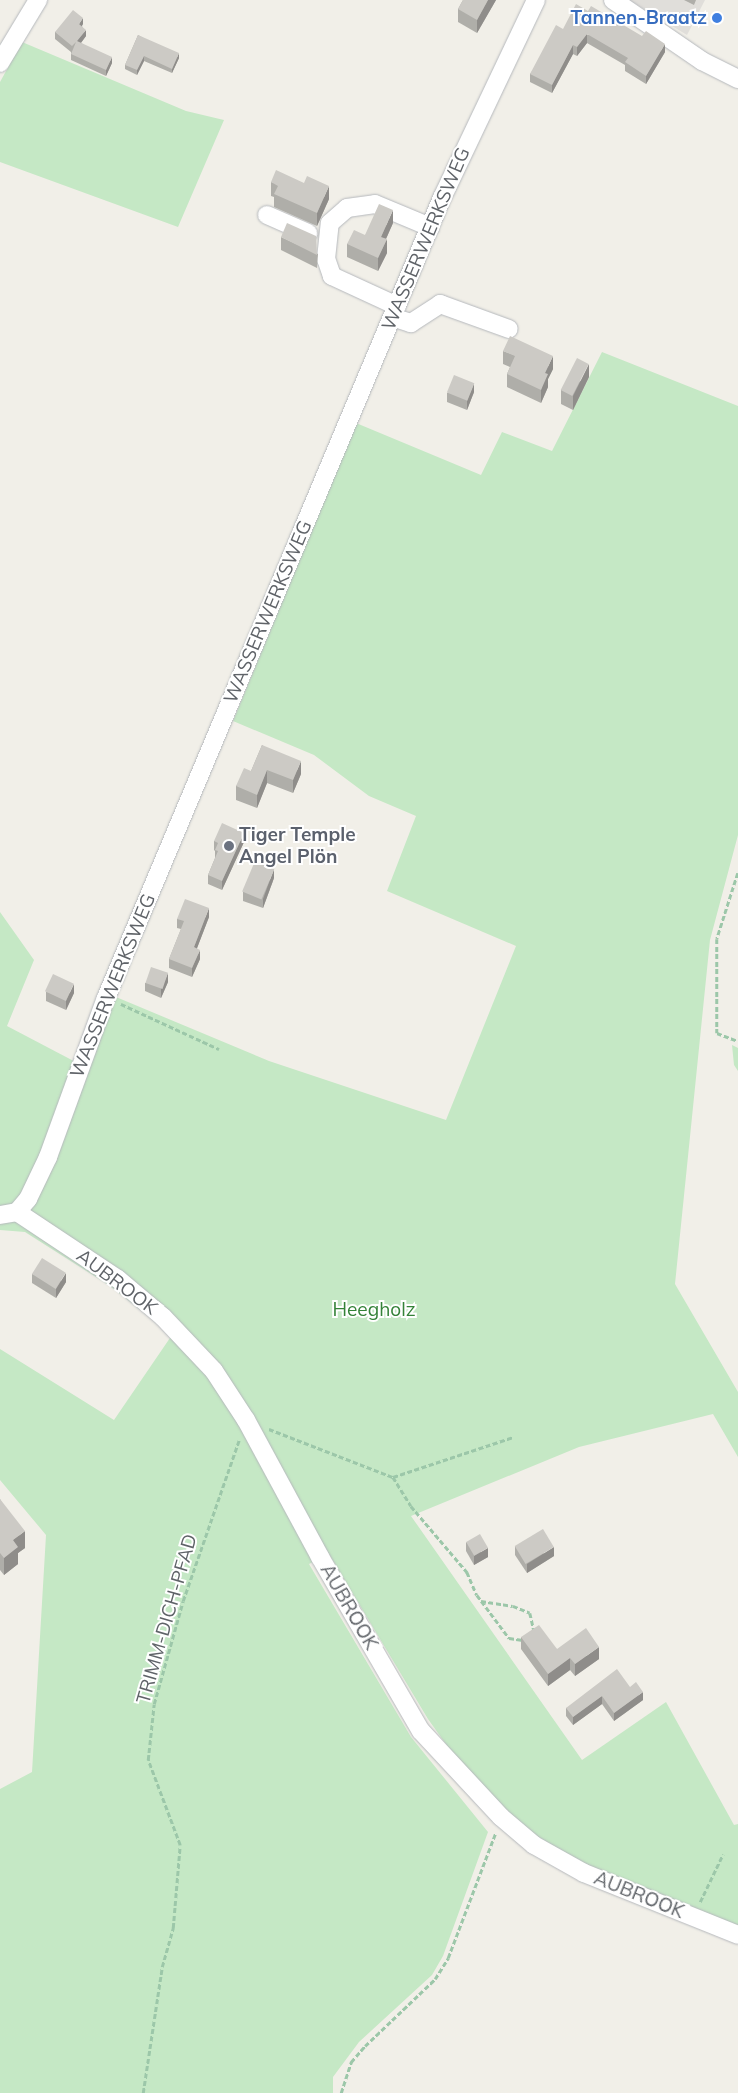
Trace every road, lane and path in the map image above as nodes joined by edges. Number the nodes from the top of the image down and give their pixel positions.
1 (38, 0) edge
2 (536, 0) edge
3 (613, 0) edge
4 (0, 63) edge
5 (738, 79) edge
6 (267, 215) dead end
7 (430, 228) junction
8 (327, 242) junction
9 (394, 312) junction
10 (508, 329) dead end
11 (738, 873) edge
12 (106, 998) junction
13 (738, 1041) edge
14 (219, 1049) dead end
15 (8, 1214) edge
16 (246, 1420) junction
17 (513, 1437) dead end
18 (393, 1477) junction
19 (481, 1601) junction
20 (501, 1817) junction
21 (723, 1854) dead end
22 (693, 1917) junction
23 (738, 1935) edge
24 (143, 2093) edge
25 (341, 2093) edge

1 - 4 street
2 - 7 street, WASSERWERKSWEG
3 - 5 street
6 - 8 street
7 - 8 street
7 - 9 street, WASSERWERKSWEG
8 - 9 street
9 - 10 street
9 - 12 street, WASSERWERKSWEG
11 - 13 path
12 - 14 path
12 - 15 street, WASSERWERKSWEG
15 - 16 street, AUBROOK
16 - 18 path
16 - 20 street, AUBROOK
16 - 24 path, TRIMM-DICH-PFAD
17 - 18 path
18 - 19 path
19 - 19 path
20 - 22 street, AUBROOK
20 - 25 path
21 - 22 path
22 - 23 street, AUBROOK

